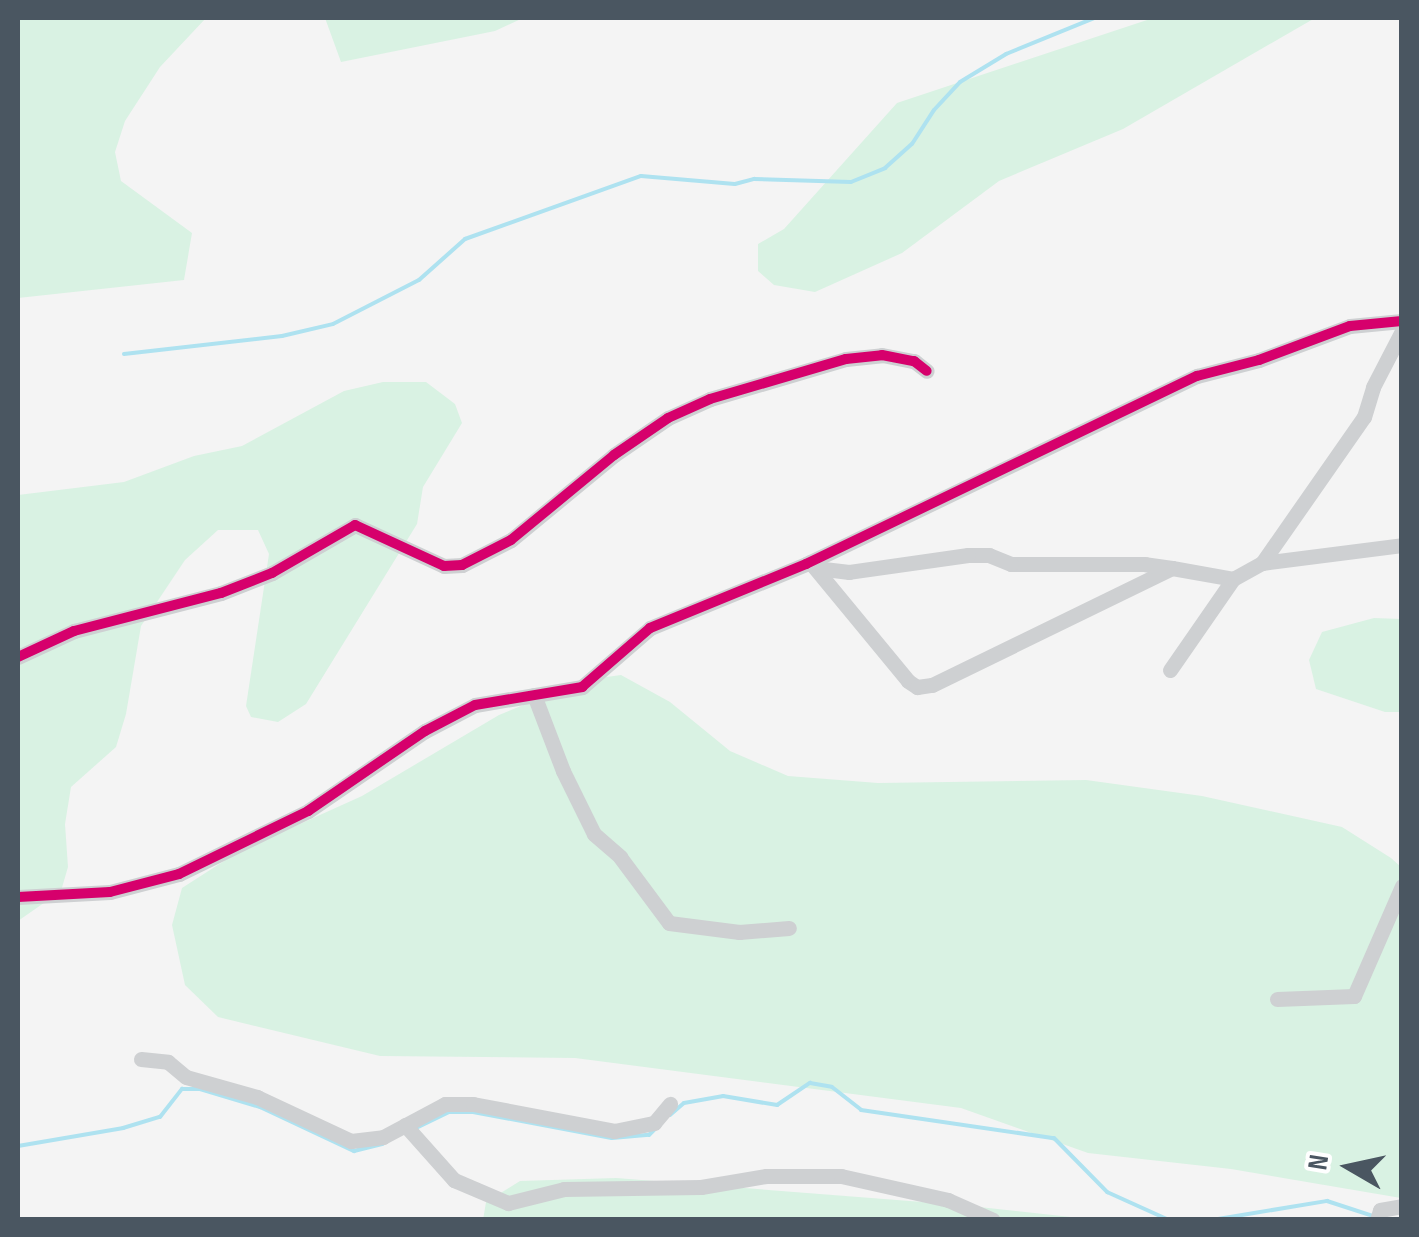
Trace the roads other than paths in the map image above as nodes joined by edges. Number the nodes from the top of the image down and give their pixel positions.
1 (1402, 322) edge
2 (1402, 332) edge
3 (927, 370) dead end
4 (1402, 546) edge
5 (1262, 563) junction
6 (813, 565) junction
7 (1172, 568) junction
8 (1233, 578) junction
9 (18, 657) edge
10 (1170, 670) dead end
11 (534, 696) junction
12 (1402, 886) edge
13 (18, 896) edge
14 (789, 928) dead end
15 (1277, 999) dead end
16 (141, 1058) dead end
17 (670, 1104) dead end
18 (409, 1132) junction
19 (1402, 1206) edge
20 (1378, 1215) edge
21 (992, 1220) edge

1 - 6 street
2 - 5 street
3 - 9 street
4 - 5 street
5 - 8 street
6 - 7 street
6 - 7 street
6 - 11 street
7 - 8 street
8 - 10 street
11 - 13 street
11 - 14 street
12 - 15 street
16 - 18 street
17 - 18 street
18 - 21 street
19 - 20 street

